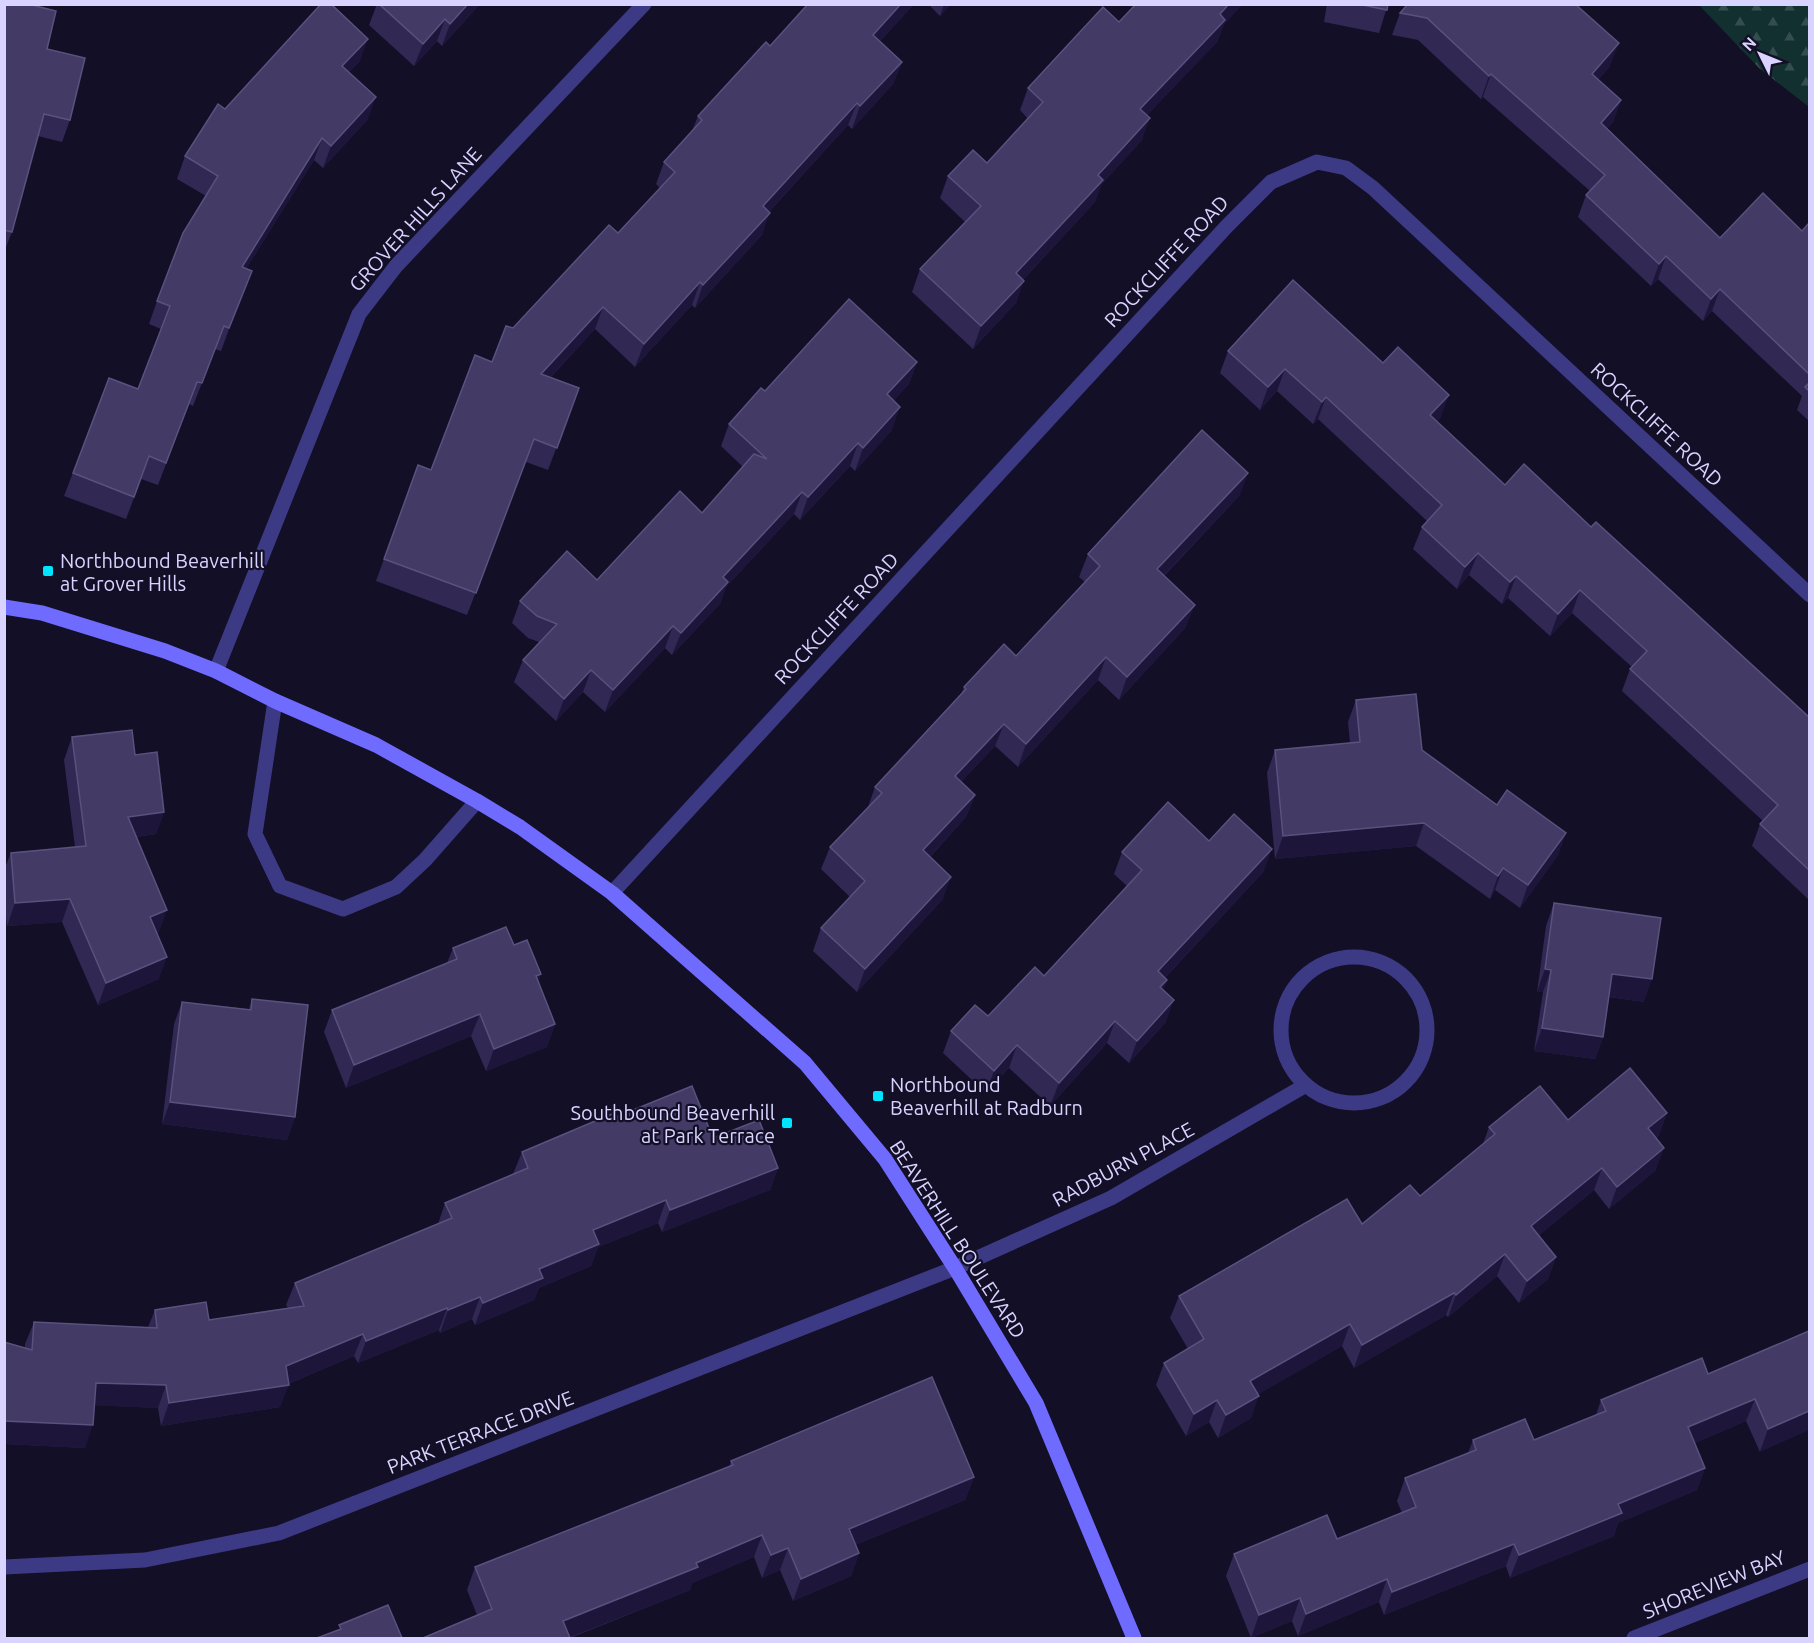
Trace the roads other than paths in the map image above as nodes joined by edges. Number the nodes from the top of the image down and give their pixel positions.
1 (644, 4) edge
2 (1809, 595) edge
3 (4, 607) edge
4 (216, 671) junction
5 (275, 701) junction
6 (477, 801) junction
7 (612, 893) junction
8 (1306, 1085) junction
9 (955, 1268) junction
10 (4, 1567) edge
11 (1809, 1569) edge
12 (1134, 1638) edge
13 (1634, 1638) edge

1 - 4 street, GROVER HILLS LANE
2 - 7 street, ROCKCLIFFE ROAD
3 - 4 street, BEAVERHILL BOULEVARD
4 - 5 street, BEAVERHILL BOULEVARD
5 - 6 street, BEAVERHILL BOULEVARD
5 - 6 street
6 - 7 street, BEAVERHILL BOULEVARD
7 - 9 street, BEAVERHILL BOULEVARD
8 - 8 street
8 - 9 street, RADBURN PLACE
9 - 10 street, PARK TERRACE DRIVE
9 - 12 street, BEAVERHILL BOULEVARD
11 - 13 street, SHOREVIEW BAY

